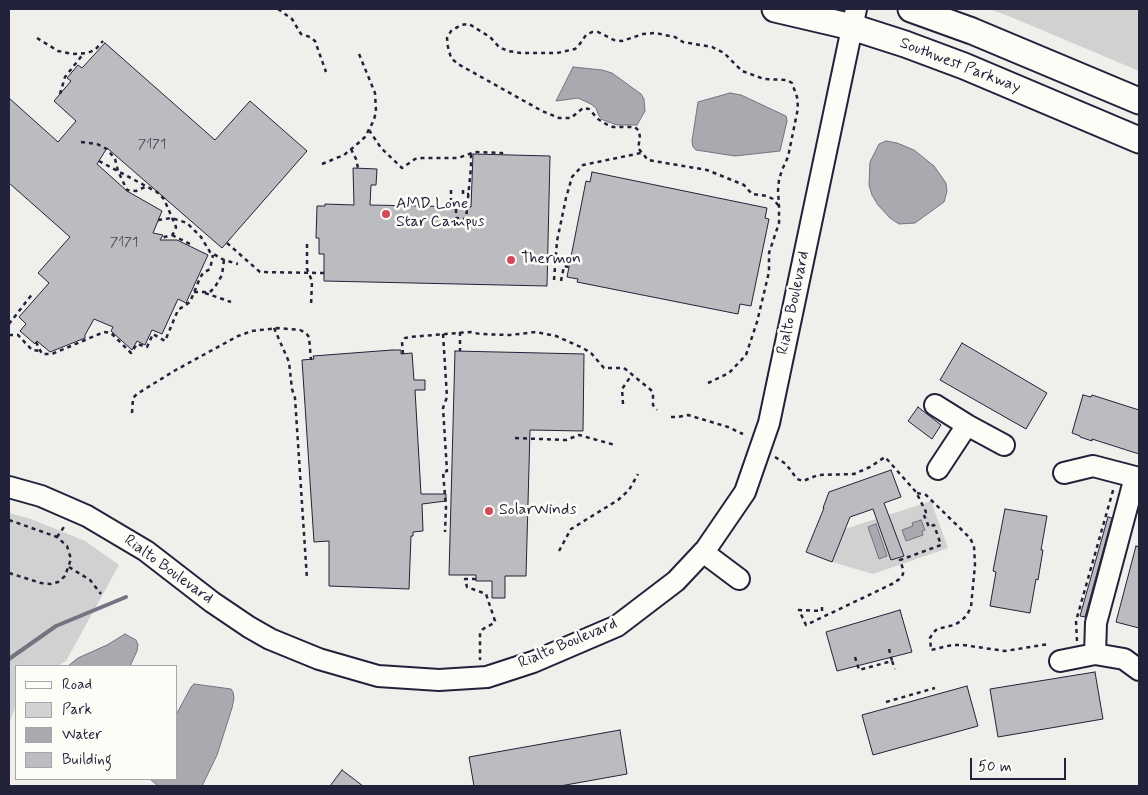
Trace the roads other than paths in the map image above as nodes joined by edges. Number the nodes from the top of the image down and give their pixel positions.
1 (775, 9) edge
2 (911, 9) edge
3 (854, 18) edge
4 (1139, 101) edge
5 (1139, 140) edge
6 (935, 405) dead end
7 (967, 425) junction
8 (1004, 445) dead end
9 (938, 469) dead end
10 (1064, 473) dead end
11 (1137, 477) edge
12 (9, 487) edge
13 (703, 552) junction
14 (739, 579) dead end
15 (1086, 650) junction
16 (1055, 653) road end
17 (1139, 670) edge

1 - 3 main road, Southwest Parkway
2 - 4 main road
3 - 5 main road, Southwest Parkway
3 - 13 street, Rialto Boulevard
6 - 7 street
7 - 8 street
7 - 9 street
10 - 11 street
11 - 15 street
12 - 13 street, Rialto Boulevard
13 - 14 street
15 - 16 street
15 - 17 street

